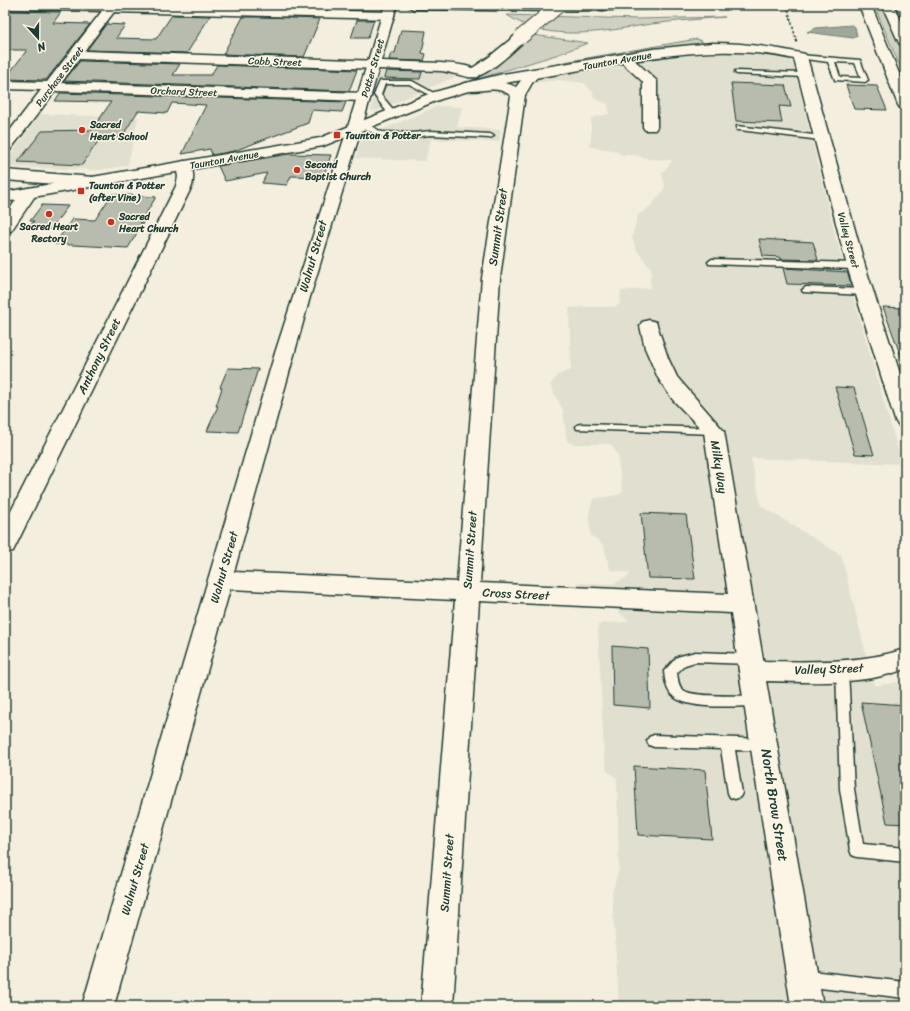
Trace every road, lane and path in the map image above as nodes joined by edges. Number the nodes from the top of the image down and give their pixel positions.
1 (5, 5) edge
2 (413, 5) edge
3 (559, 5) edge
4 (659, 5) edge
5 (787, 5) edge
6 (865, 5) edge
7 (888, 5) edge
8 (112, 7) edge
9 (389, 11) edge
10 (905, 43) edge
11 (75, 55) junction
12 (800, 57) junction
13 (625, 58) junction
14 (831, 60) junction
15 (373, 64) junction
16 (737, 72) dead end
17 (474, 74) junction
18 (533, 74) junction
19 (805, 75) junction
20 (5, 85) edge
21 (416, 85) junction
22 (52, 86) junction
23 (466, 87) junction
24 (401, 88) dead end
25 (411, 93) dead end
26 (518, 95) junction
27 (436, 96) junction
28 (380, 99) junction
29 (905, 105) edge
30 (650, 127) dead end
31 (359, 128) junction
32 (740, 128) dead end
33 (490, 136) dead end
34 (822, 138) junction
35 (7, 142) edge
36 (184, 166) junction
37 (5, 175) edge
38 (92, 182) junction
39 (29, 193) junction
40 (5, 197) edge
41 (5, 228) edge
42 (712, 262) dead end
43 (856, 266) junction
44 (806, 290) dead end
45 (864, 292) junction
46 (649, 326) dead end
47 (905, 420) edge
48 (581, 427) dead end
49 (714, 431) junction
50 (5, 545) edge
51 (220, 580) junction
52 (467, 592) junction
53 (740, 604) junction
54 (905, 659) edge
55 (751, 665) junction
56 (842, 670) junction
57 (758, 701) junction
58 (654, 741) dead end
59 (727, 744) junction
60 (765, 746) junction
61 (735, 793) dead end
62 (905, 855) edge
63 (803, 978) junction
64 (905, 990) edge
65 (98, 1006) edge
66 (437, 1006) edge
67 (807, 1006) edge

1 - 8 main road
2 - 4 main road
3 - 17 main road, Taunton Avenue, bridge
5 - 12 path
6 - 29 main road
7 - 10 main road
8 - 9 main road
8 - 11 main road, Purchase Street
9 - 15 main road, Potter Street
11 - 15 main road, Cobb Street
11 - 22 main road, Purchase Street
12 - 13 main road, Taunton Avenue
12 - 14 lane
12 - 19 main road, Valley Street
13 - 18 main road, Taunton Avenue
13 - 30 main road
14 - 14 lane
15 - 17 main road, Cobb Street
15 - 28 main road, Potter Street
16 - 19 lane
17 - 27 main road, Taunton Avenue
18 - 23 main road, Taunton Avenue
18 - 26 main road, Summit Street
19 - 34 main road, Valley Street
20 - 22 main road, Orchard Street
21 - 24 lane
21 - 25 lane
21 - 27 lane
21 - 28 lane
22 - 28 main road, Orchard Street
22 - 35 main road, Purchase Street
23 - 26 main road
23 - 27 main road, Taunton Avenue
26 - 52 main road, Summit Street
27 - 28 main road, Taunton Avenue
28 - 31 main road, Taunton Avenue
28 - 31 main road, Potter Street
31 - 33 lane
31 - 36 main road, Taunton Avenue
31 - 51 main road, Walnut Street
32 - 34 lane
34 - 43 main road, Valley Street
36 - 38 main road, Taunton Avenue
36 - 50 main road, Anthony Street
37 - 38 main road
38 - 39 main road, Taunton Avenue
39 - 40 main road, Taunton Avenue
39 - 41 main road
42 - 43 lane
43 - 45 main road, Valley Street
44 - 45 lane
45 - 47 main road, Valley Street
46 - 49 main road, Milky Way
48 - 49 lane
49 - 53 main road, Milky Way
51 - 52 main road, Cross Street
51 - 65 main road, Walnut Street
52 - 53 main road, Cross Street
52 - 66 main road, Summit Street
53 - 55 main road, North Brow Street
54 - 56 main road, Valley Street
55 - 56 main road, Valley Street
55 - 57 main road, North Brow Street
55 - 57 lane
56 - 62 lane
57 - 60 main road, North Brow Street
58 - 59 lane
59 - 60 lane
59 - 61 lane
60 - 63 main road, North Brow Street
63 - 64 lane
63 - 67 main road, North Brow Street

